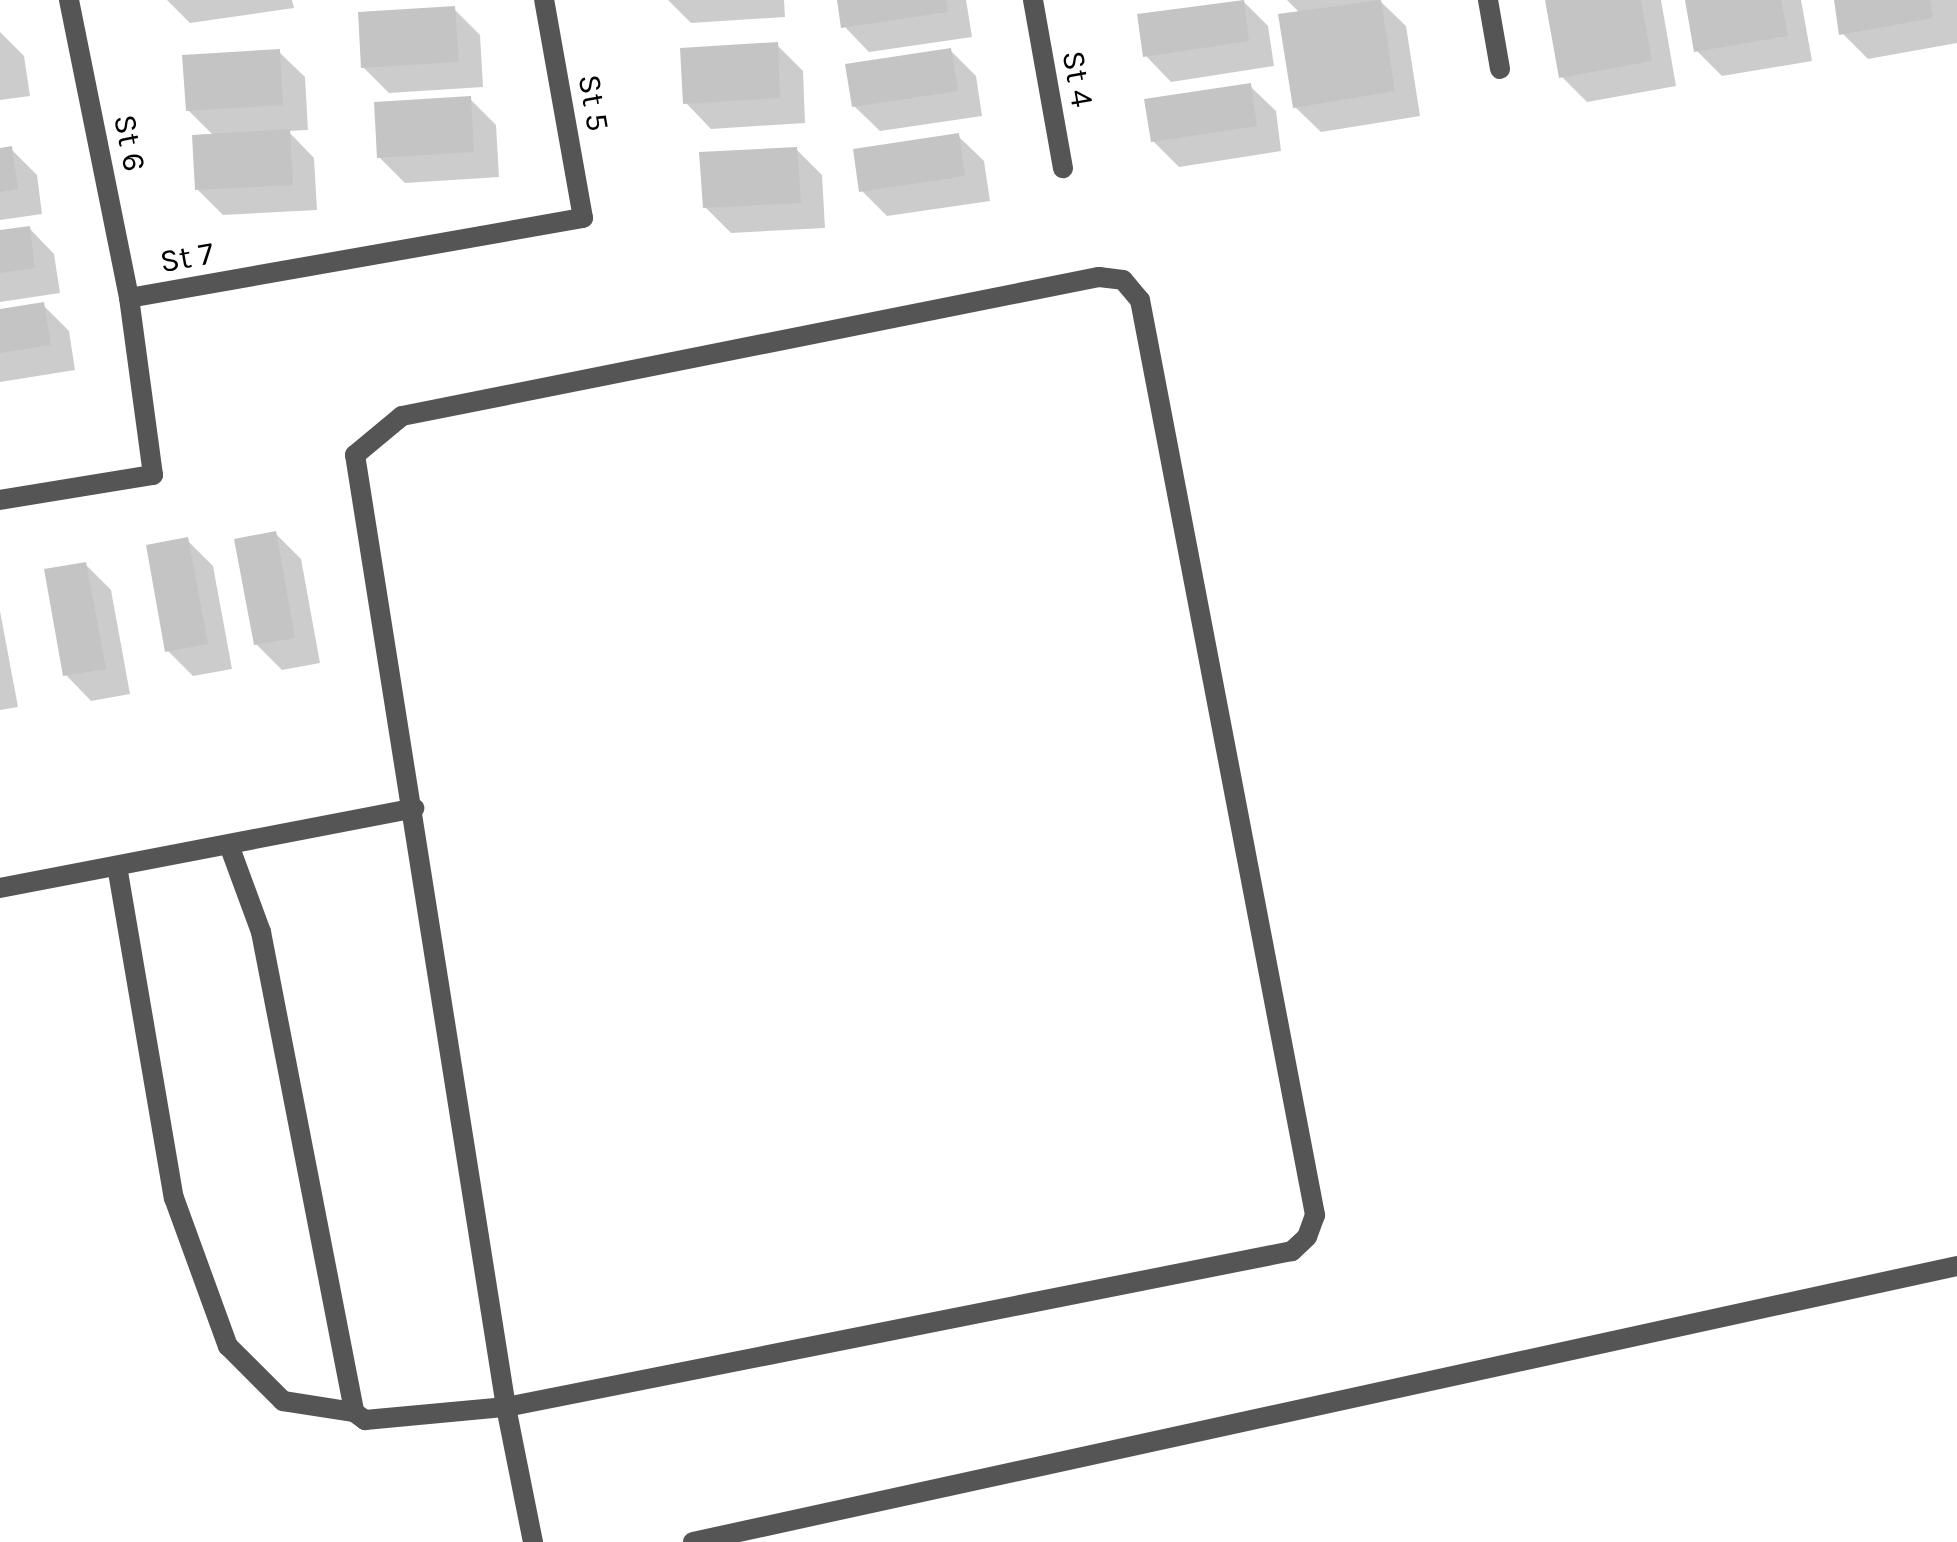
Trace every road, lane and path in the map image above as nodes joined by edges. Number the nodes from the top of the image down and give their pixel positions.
1 (69, 0) edge
2 (544, 0) edge
3 (1032, 0) edge
4 (1488, 0) edge
5 (1500, 69) dead end
6 (1063, 168) dead end
7 (583, 218) joint
8 (129, 298) junction
9 (0, 500) edge
10 (414, 808) junction
11 (229, 845) junction
12 (118, 866) junction
13 (0, 888) edge
14 (1957, 1266) edge
15 (506, 1407) junction
16 (354, 1412) junction
17 (533, 1542) edge
18 (693, 1542) edge

1 - 8 street, St 6
2 - 7 street, St 5
3 - 6 street, St 4
4 - 5 street
7 - 8 street, St 7
8 - 9 street, St 7
10 - 11 street
10 - 15 street
10 - 15 street
11 - 12 street
11 - 16 street
12 - 13 street
12 - 16 street
14 - 18 street
15 - 16 street
15 - 17 street

